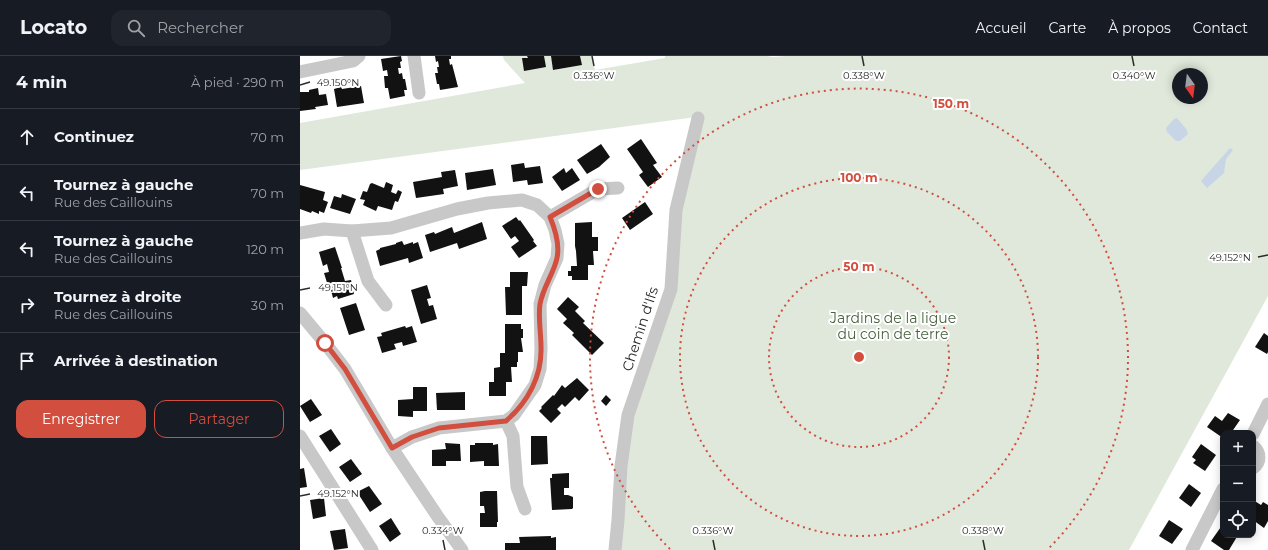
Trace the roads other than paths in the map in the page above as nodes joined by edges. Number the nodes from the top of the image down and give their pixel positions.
1 (359, 56) edge
2 (414, 56) edge
3 (300, 72) edge
4 (419, 93) dead end
5 (698, 118) dead end
6 (618, 188) dead end
7 (550, 217) junction
8 (352, 231) junction
9 (300, 233) edge
10 (386, 305) dead end
11 (300, 313) edge
12 (1268, 404) edge
13 (506, 421) junction
14 (1255, 430) edge
15 (300, 436) edge
16 (392, 448) junction
17 (1256, 450) edge
18 (1260, 466) edge
19 (1220, 495) edge
20 (525, 509) dead end
21 (372, 550) edge
22 (462, 550) edge
23 (614, 550) edge
24 (1192, 550) edge

1 - 3 street
2 - 4 street
5 - 23 street, Chemin d'Ifs
6 - 7 street
7 - 8 street
7 - 13 street
8 - 9 street
8 - 10 street
11 - 16 street
12 - 14 street
13 - 16 street
13 - 20 street
15 - 21 street
16 - 22 street
17 - 18 street
19 - 24 street

